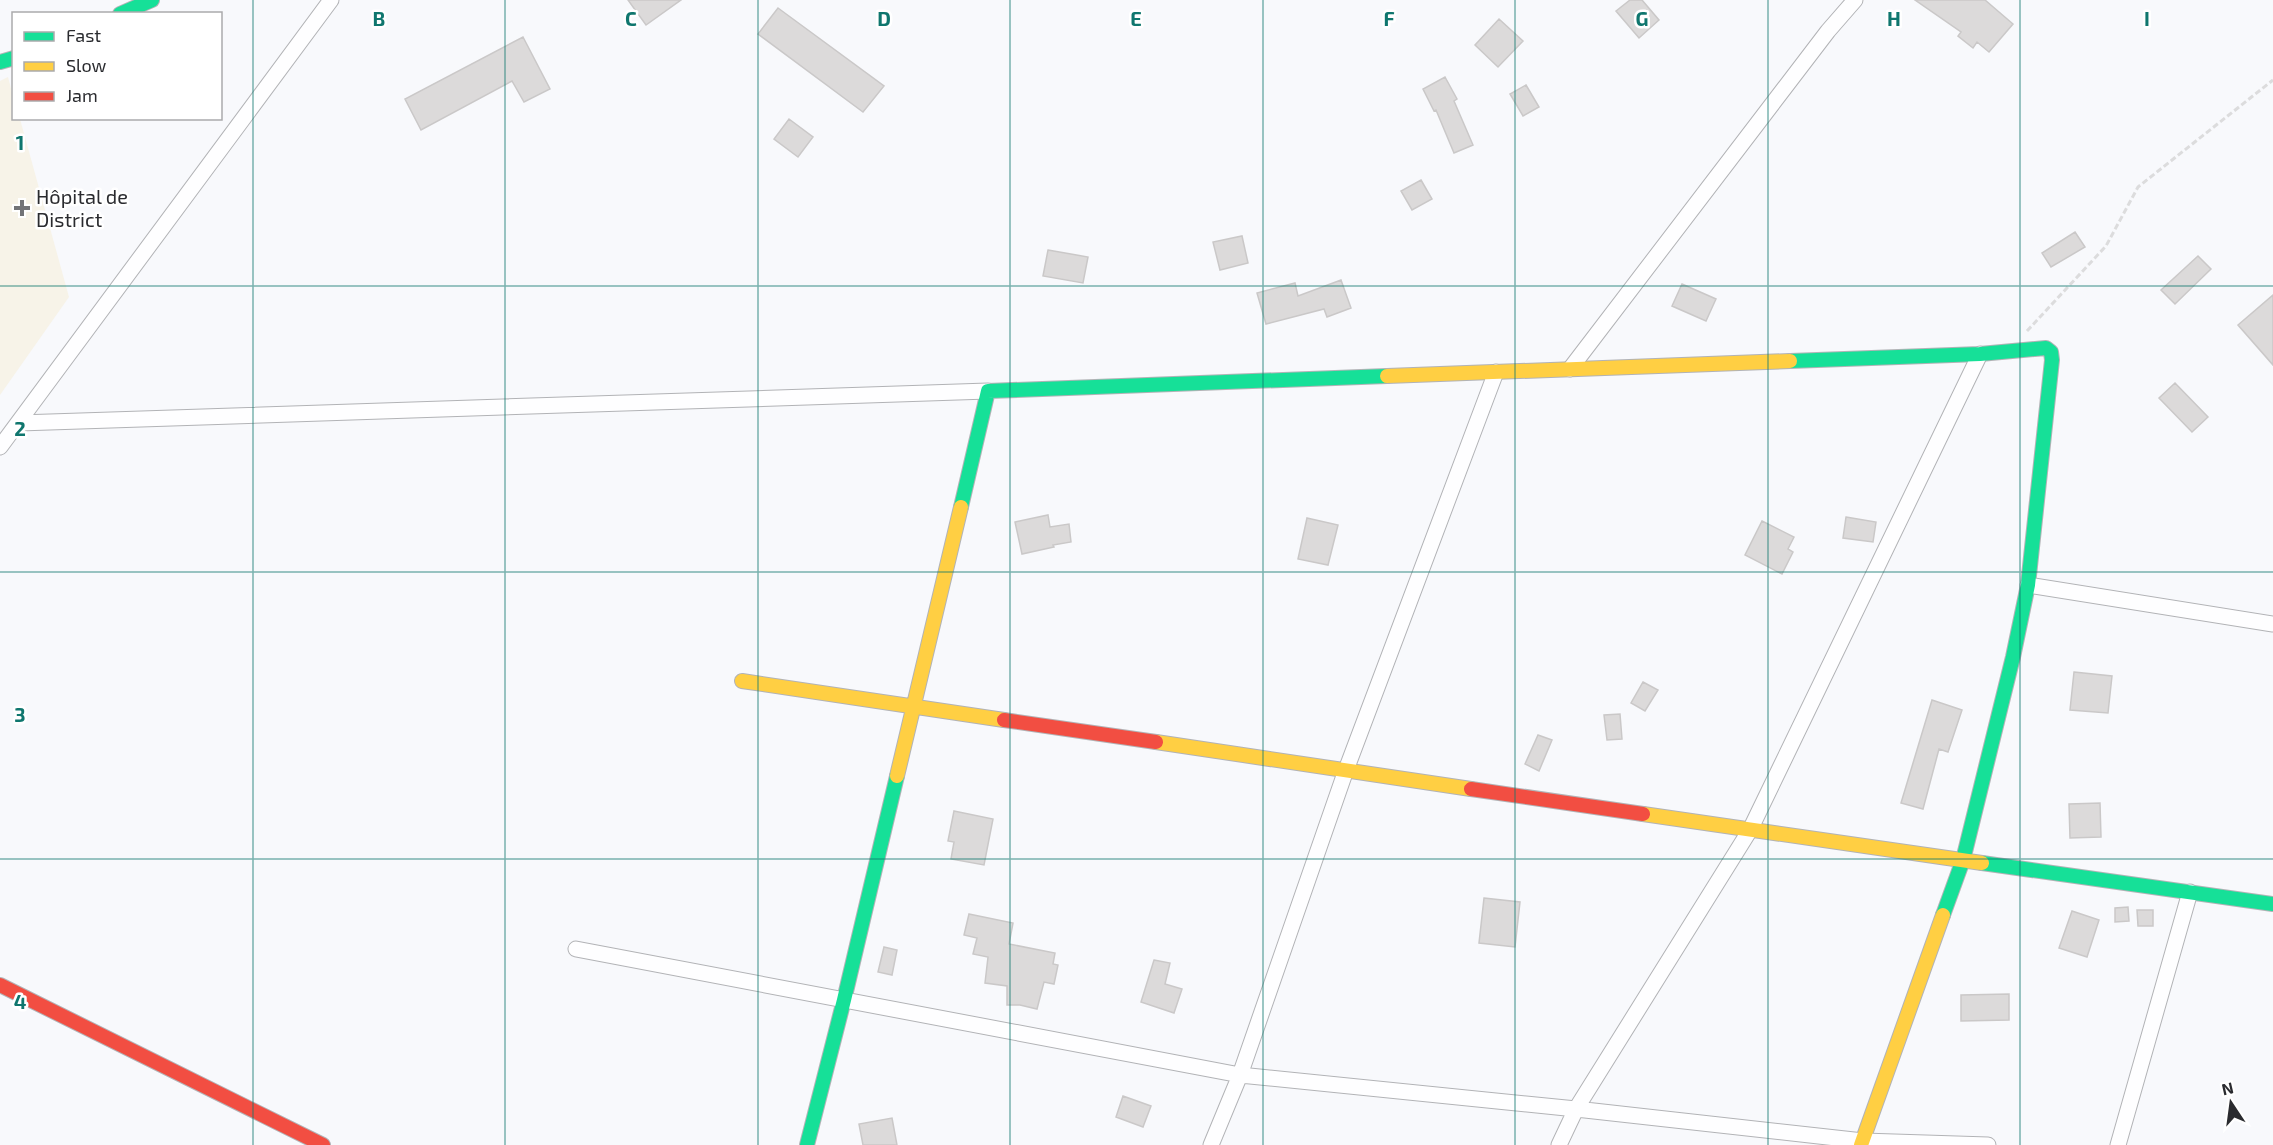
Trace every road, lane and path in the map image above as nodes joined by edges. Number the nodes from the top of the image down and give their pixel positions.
1 (152, 0) edge
2 (332, 0) edge
3 (1856, 0) edge
4 (125, 12) edge
5 (2273, 80) edge
6 (2018, 335) dead end
7 (1980, 354) junction
8 (1570, 369) junction
9 (1496, 372) junction
10 (988, 391) junction
11 (19, 423) junction
12 (0, 447) edge
13 (2028, 585) junction
14 (2273, 624) edge
15 (742, 681) dead end
16 (913, 705) junction
17 (1346, 770) junction
18 (1750, 830) junction
19 (1963, 860) junction
20 (2190, 892) junction
21 (2273, 904) edge
22 (576, 949) dead end
23 (0, 985) edge
24 (844, 1000) junction
25 (1239, 1075) junction
26 (1576, 1109) junction
27 (1862, 1143) edge
28 (323, 1145) edge
29 (807, 1145) edge
30 (1211, 1145) edge
31 (1559, 1145) edge
32 (1988, 1145) edge
33 (2118, 1145) edge

1 - 4 main road
2 - 11 street
3 - 8 street
5 - 6 path
7 - 8 main road
7 - 13 main road
7 - 18 street
8 - 9 main road
9 - 10 main road
9 - 17 street
10 - 11 street
10 - 16 main road
11 - 12 street
13 - 14 street
13 - 19 main road
15 - 16 main road
16 - 17 main road
16 - 24 main road
17 - 18 main road
17 - 25 street
18 - 19 main road
18 - 26 street
19 - 20 main road
19 - 27 main road
20 - 21 main road
20 - 33 street
22 - 24 street
23 - 28 main road
24 - 25 street
24 - 29 main road
25 - 26 street
25 - 30 street
26 - 27 street
26 - 31 street
27 - 32 street

